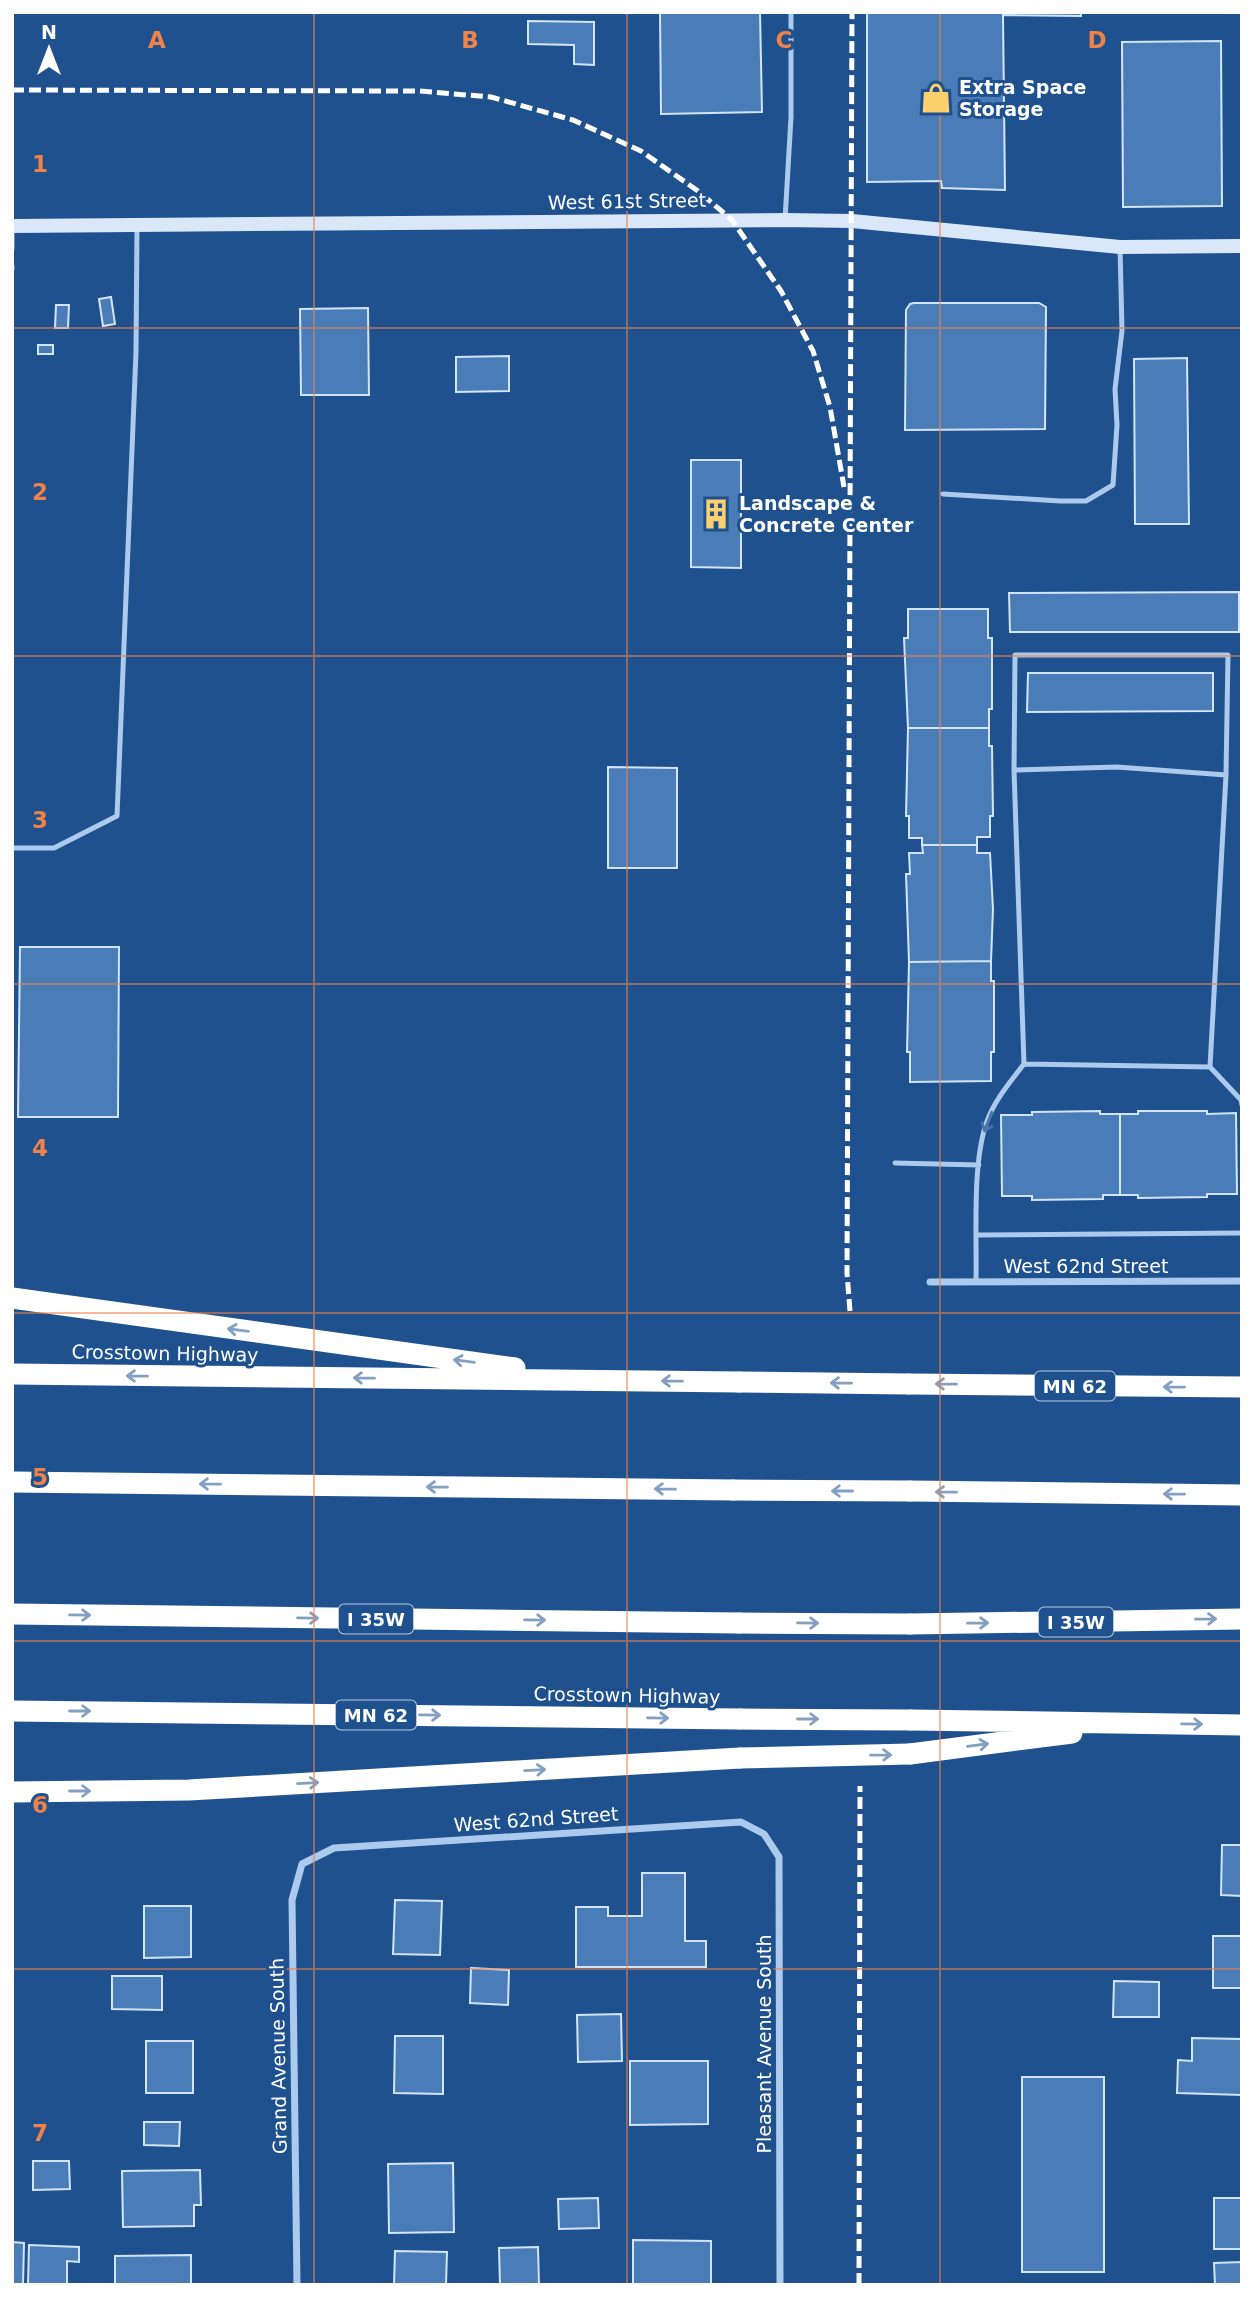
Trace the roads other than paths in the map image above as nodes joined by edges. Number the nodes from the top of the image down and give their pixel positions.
1 (791, 12) edge
2 (785, 220) junction
3 (12, 226) edge
4 (137, 226) junction
5 (1242, 246) edge
6 (1120, 247) junction
7 (12, 248) edge
8 (943, 494) dead end
9 (1014, 770) junction
10 (1226, 775) junction
11 (12, 848) edge
12 (1024, 1064) junction
13 (1210, 1067) junction
14 (1242, 1105) edge
15 (895, 1163) dead end
16 (979, 1166) junction
17 (1242, 1233) edge
18 (977, 1235) junction
19 (1242, 1281) edge
20 (930, 1282) dead end
21 (976, 1282) junction
22 (12, 1298) edge
23 (12, 1374) edge
24 (604, 1380) junction
25 (1242, 1387) edge
26 (12, 1482) edge
27 (1242, 1495) edge
28 (12, 1614) edge
29 (1242, 1619) edge
30 (12, 1711) edge
31 (1143, 1723) junction
32 (1242, 1725) edge
33 (12, 1792) edge
34 (741, 1822) joint
35 (334, 1848) joint
36 (297, 2285) edge
37 (780, 2285) edge

1 - 2 lane
2 - 4 street, West 61st Street
2 - 6 street, West 61st Street
3 - 4 street, West 61st Street
3 - 7 lane
4 - 11 lane
5 - 6 street, West 61st Street
6 - 8 lane
9 - 10 lane
9 - 10 lane
9 - 12 lane
10 - 13 lane
12 - 13 lane
12 -> 16 lane
13 - 14 lane
15 - 16 lane
16 - 18 lane
17 - 18 lane
18 - 21 lane
19 - 21 street, West 62nd Street
20 - 21 street, West 62nd Street
24 -> 22 highway
24 -> 23 highway, Crosstown Highway / MN 62
25 -> 24 highway, Crosstown Highway / MN 62, bridge
27 -> 26 highway, bridge
28 -> 29 highway, I 35W, bridge
30 -> 31 highway, Crosstown Highway / MN 62, bridge
31 -> 32 highway, Crosstown Highway / MN 62
33 -> 31 highway, bridge
34 - 35 street, West 62nd Street
34 - 37 street, Pleasant Avenue South
35 - 36 street, Grand Avenue South

